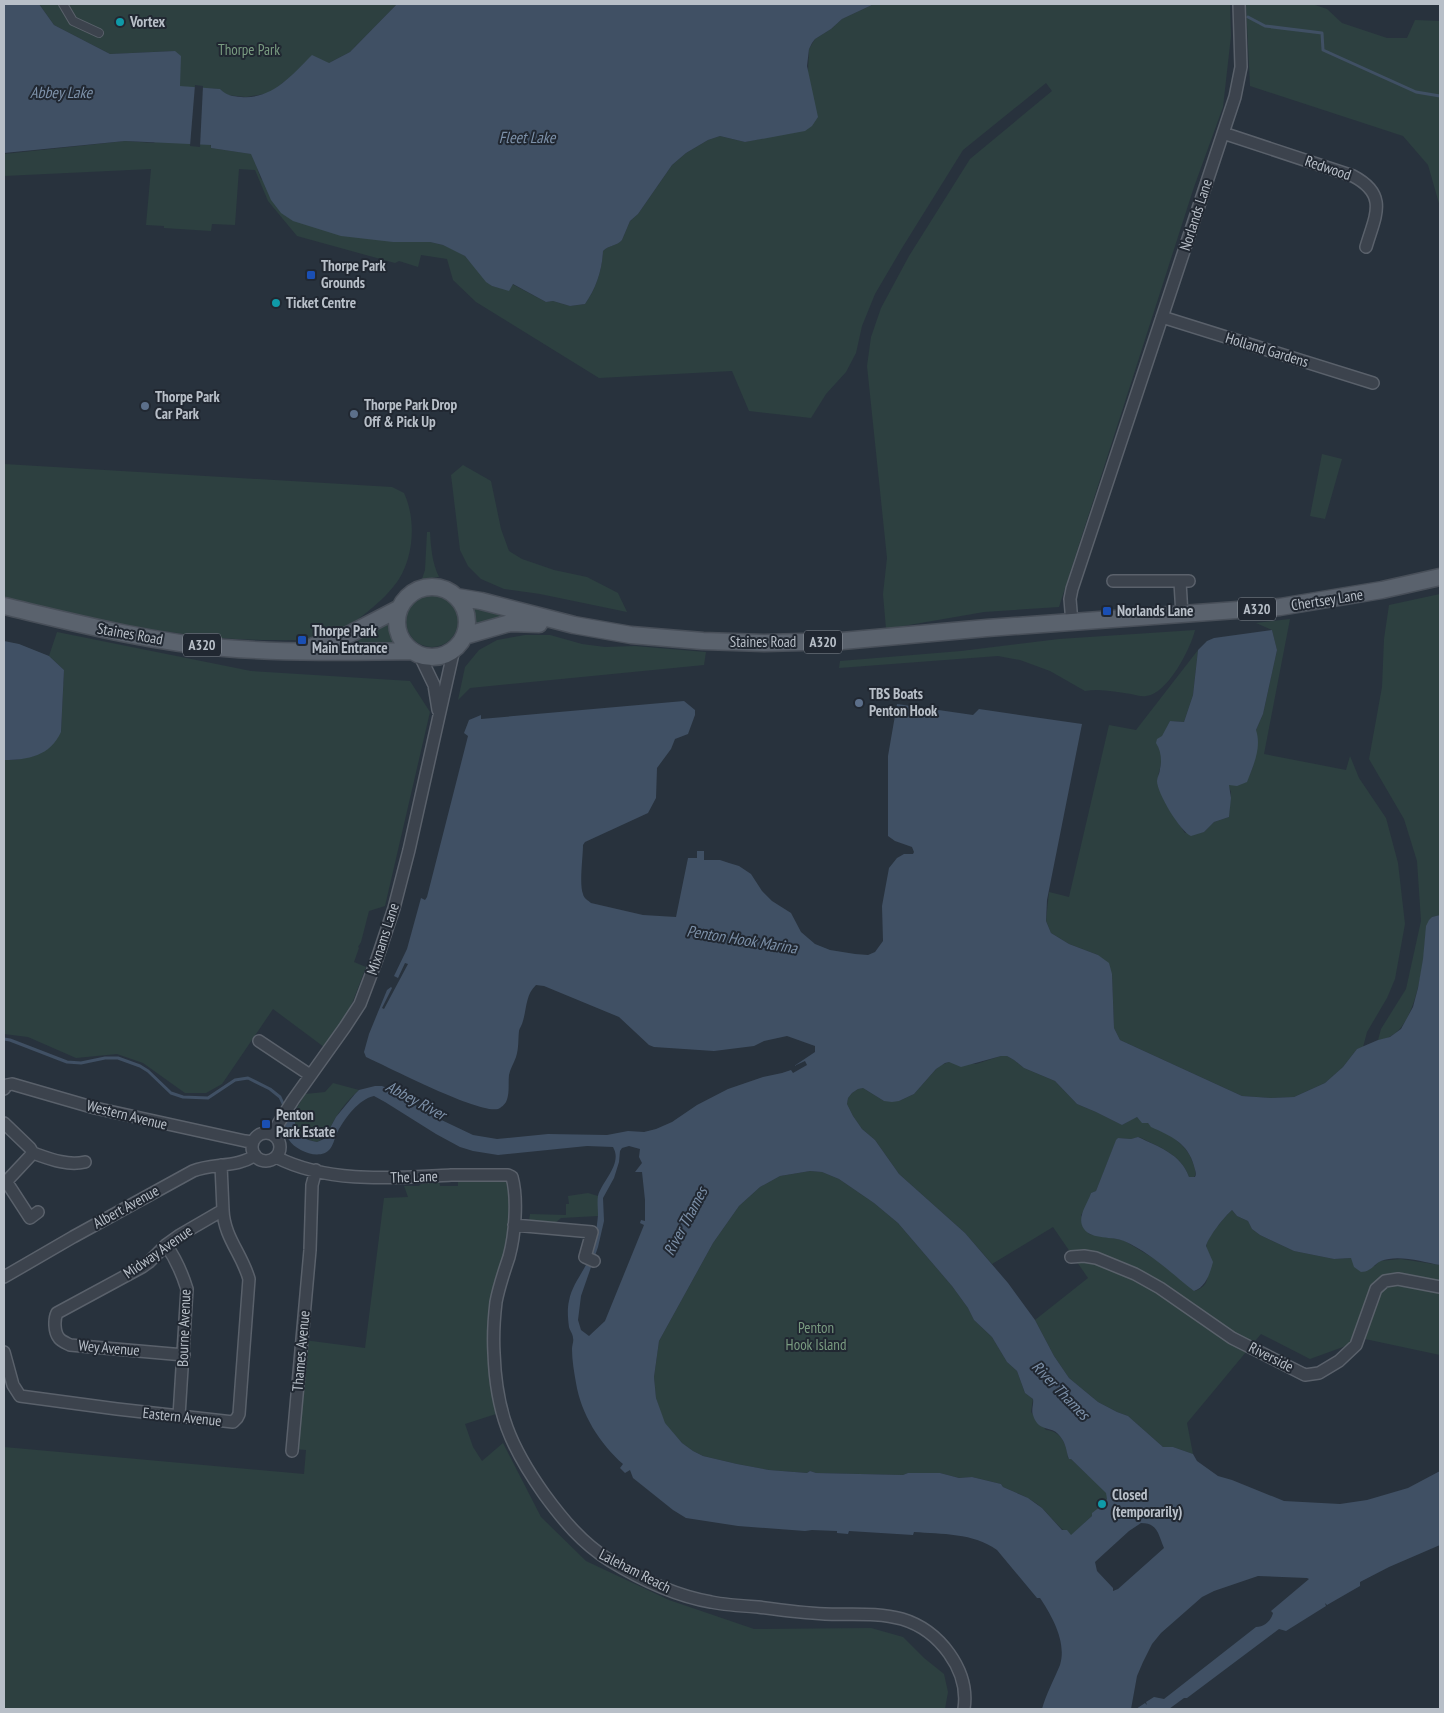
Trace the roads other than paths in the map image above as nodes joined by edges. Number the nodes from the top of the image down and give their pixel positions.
1 (63, 4) edge
2 (1239, 4) edge
3 (99, 33) dead end
4 (1223, 133) junction
5 (1366, 247) dead end
6 (1162, 317) junction
7 (1373, 383) dead end
8 (1440, 577) edge
9 (1113, 581) dead end
10 (457, 597) junction
11 (4, 606) edge
12 (400, 608) junction
13 (1182, 615) junction
14 (1072, 623) junction
15 (574, 625) junction
16 (459, 642) junction
17 (289, 651) junction
18 (416, 652) junction
19 (438, 720) junction
20 (259, 1041) dead end
21 (310, 1075) junction
22 (4, 1089) edge
23 (4, 1123) edge
24 (272, 1134) junction
25 (253, 1142) junction
26 (33, 1153) junction
27 (255, 1155) junction
28 (276, 1157) junction
29 (85, 1162) dead end
30 (221, 1165) junction
31 (316, 1170) junction
32 (512, 1176) joint
33 (5, 1182) edge
34 (223, 1210) junction
35 (38, 1212) dead end
36 (514, 1225) junction
37 (166, 1245) junction
38 (1070, 1258) dead end
39 (591, 1260) dead end
40 (4, 1277) edge
41 (1440, 1287) edge
42 (55, 1316) joint
43 (4, 1352) edge
44 (184, 1355) junction
45 (179, 1416) junction
46 (292, 1451) dead end
47 (964, 1709) edge

1 - 3 street
2 - 4 street, Norlands Lane
4 - 5 street, Redwood
4 - 6 street, Norlands Lane
6 - 7 street, Holland Gardens
6 - 14 street, Norlands Lane
8 - 13 main road, Chertsey Lane / A320
9 - 13 street
10 - 12 main road
10 - 15 main road, Staines Road / A320
10 - 16 main road
11 - 17 main road, Staines Road / A320
12 - 17 main road, Staines Road / A320
12 - 18 main road
13 - 14 main road, Chertsey Lane / A320
14 - 15 main road, Staines Road / A320
15 - 16 main road, Staines Road / A320
16 - 18 main road
16 - 19 street, Mixnams Lane
17 - 18 main road, Staines Road / A320
18 - 19 street, Mixnams Lane
19 - 21 street, Mixnams Lane
20 - 21 street
21 - 24 street, Mixnams Lane
22 - 25 street, Western Avenue
23 - 26 street
24 - 25 street
24 - 28 street
25 - 27 street
26 - 29 street
26 - 33 street
27 - 28 street
27 - 30 street, Albert Avenue
28 - 31 street, The Lane
30 - 34 street
30 - 40 street, Albert Avenue
31 - 32 street, The Lane
31 - 46 street, Thames Avenue
32 - 36 street, Laleham Reach
33 - 35 street
34 - 37 street, Midway Avenue
34 - 45 street, Eastern Avenue
36 - 39 street
36 - 47 street, Laleham Reach
37 - 42 street, Midway Avenue
37 - 44 street, Bourne Avenue
38 - 41 street, Riverside
42 - 44 street, Wey Avenue
43 - 45 street, Eastern Avenue
44 - 45 street, Bourne Avenue

